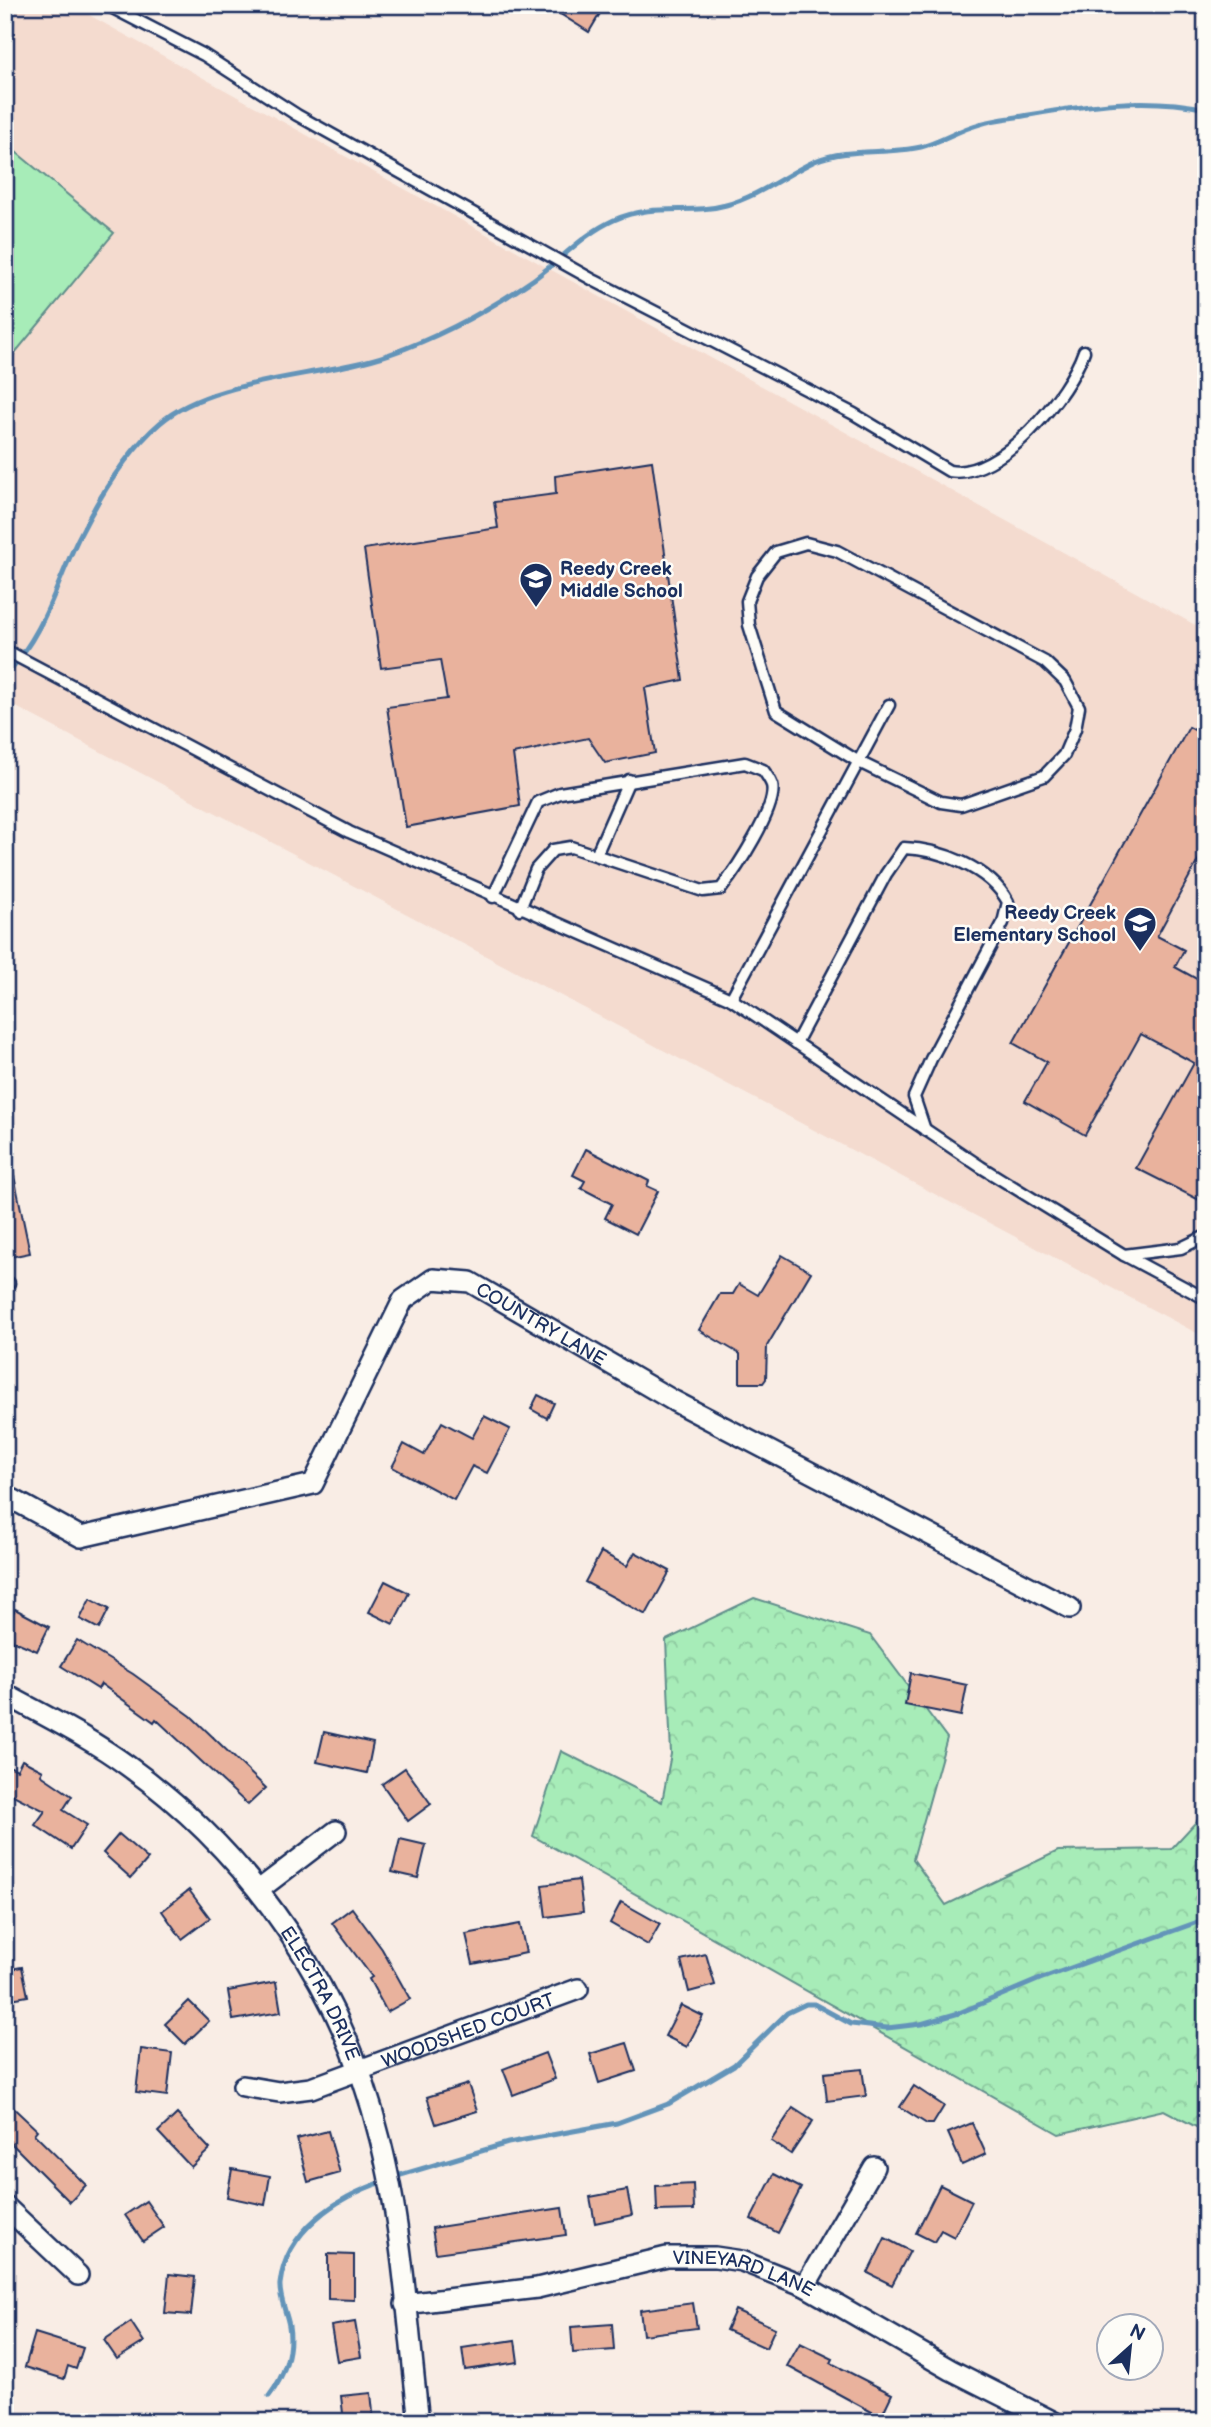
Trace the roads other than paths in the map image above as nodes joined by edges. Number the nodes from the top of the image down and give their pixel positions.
1 (107, 5) edge
2 (1084, 351) dead end
3 (5, 650) edge
4 (889, 705) dead end
5 (859, 762) junction
6 (629, 780) junction
7 (596, 855) junction
8 (493, 897) junction
9 (520, 909) junction
10 (731, 999) junction
11 (796, 1042) junction
12 (926, 1130) junction
13 (1206, 1236) edge
14 (1124, 1255) junction
15 (1206, 1299) edge
16 (5, 1495) edge
17 (1070, 1608) dead end
18 (5, 1694) edge
19 (336, 1831) dead end
20 (260, 1889) junction
21 (578, 1989) dead end
22 (359, 2070) junction
23 (243, 2086) dead end
24 (874, 2167) dead end
25 (6, 2209) edge
26 (78, 2275) dead end
27 (805, 2286) junction
28 (405, 2304) junction
29 (419, 2422) edge
30 (1054, 2422) edge

1 - 2 lane
3 - 8 lane
4 - 5 lane
5 - 5 lane
5 - 10 lane
6 - 7 lane
6 - 7 lane
6 - 8 lane
7 - 9 lane
8 - 9 lane
9 - 10 lane
10 - 11 lane
11 - 12 lane
11 - 12 lane
12 - 14 lane
13 - 14 lane
14 - 15 lane
16 - 17 street, COUNTRY LANE
18 - 20 street, ELECTRA DRIVE
19 - 20 street
20 - 22 street, ELECTRA DRIVE
21 - 22 street, WOODSHED COURT
22 - 23 street, WOODSHED COURT
22 - 28 street, ELECTRA DRIVE
24 - 27 street
25 - 26 street
27 - 28 street, VINEYARD LANE
27 - 30 street, VINEYARD LANE
28 - 29 street, ELECTRA DRIVE

